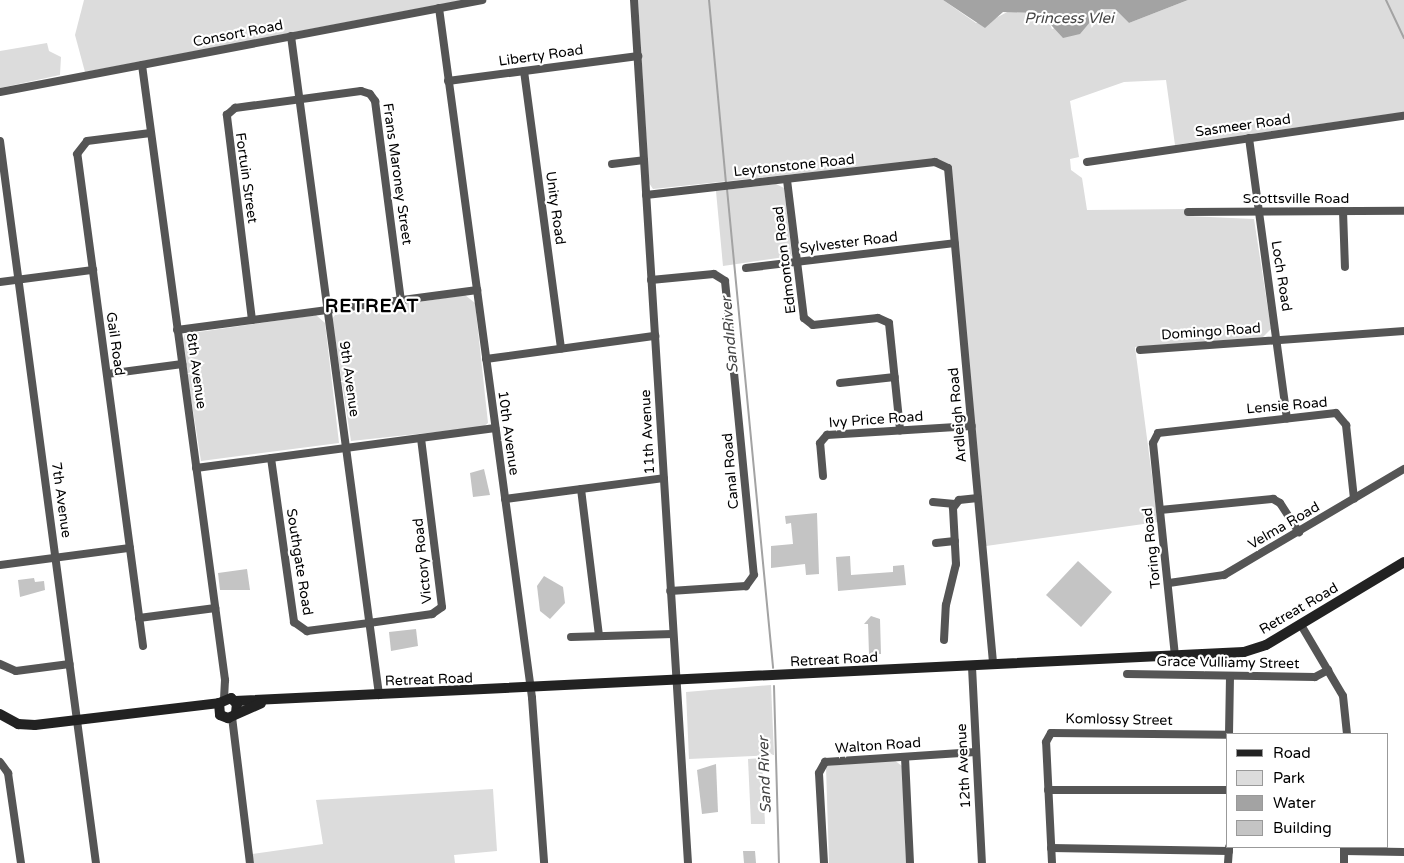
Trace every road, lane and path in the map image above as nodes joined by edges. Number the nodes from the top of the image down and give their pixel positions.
1 (482, 0) edge
2 (634, 0) edge
3 (439, 8) junction
4 (291, 36) junction
5 (638, 56) junction
6 (142, 65) junction
7 (524, 71) junction
8 (448, 81) junction
9 (0, 92) edge
10 (300, 100) junction
11 (1404, 116) edge
12 (151, 132) junction
13 (1249, 138) junction
14 (0, 141) edge
15 (644, 160) junction
16 (1086, 162) dead end
17 (612, 164) dead end
18 (944, 165) joint
19 (787, 180) junction
20 (646, 195) junction
21 (1343, 211) junction
22 (1404, 211) edge
23 (1188, 212) dead end
24 (1258, 212) junction
25 (955, 243) junction
26 (797, 262) junction
27 (1345, 267) dead end
28 (746, 268) dead end
29 (93, 270) junction
30 (19, 280) junction
31 (652, 280) junction
32 (0, 282) edge
33 (476, 290) junction
34 (401, 300) junction
35 (327, 310) junction
36 (252, 320) junction
37 (177, 330) junction
38 (1404, 331) edge
39 (655, 336) junction
40 (1278, 340) junction
41 (561, 349) junction
42 (1140, 350) dead end
43 (486, 359) junction
44 (182, 364) junction
45 (107, 374) junction
46 (895, 377) junction
47 (840, 383) dead end
48 (1287, 418) junction
49 (972, 426) junction
50 (495, 428) junction
51 (900, 430) junction
52 (1154, 437) joint
53 (421, 438) junction
54 (346, 448) junction
55 (272, 458) junction
56 (196, 468) junction
57 (1404, 469) edge
58 (823, 476) dead end
59 (664, 478) junction
60 (580, 489) junction
61 (978, 498) junction
62 (504, 499) junction
63 (1354, 499) junction
64 (933, 502) dead end
65 (955, 504) junction
66 (1160, 510) junction
67 (1299, 532) junction
68 (954, 541) junction
69 (936, 543) dead end
70 (130, 548) junction
71 (56, 558) junction
72 (1404, 562) edge
73 (0, 565) edge
74 (1404, 567) edge
75 (1380, 578) junction
76 (1169, 583) junction
77 (670, 592) junction
78 (215, 608) junction
79 (140, 618) junction
80 (369, 623) junction
81 (1301, 625) junction
82 (673, 634) junction
83 (598, 636) junction
84 (571, 637) dead end
85 (944, 640) dead end
86 (143, 646) dead end
87 (1175, 656) junction
88 (0, 664) edge
89 (70, 664) junction
90 (993, 665) junction
91 (972, 667) junction
92 (1328, 670) junction
93 (1127, 674) dead end
94 (1230, 676) junction
95 (676, 681) junction
96 (531, 689) junction
97 (379, 696) junction
98 (228, 708) junction
99 (0, 714) edge
100 (78, 721) junction
101 (1228, 733) edge
102 (1347, 733) edge
103 (1226, 734) edge
104 (976, 752) junction
105 (905, 756) junction
106 (0, 762) edge
107 (1048, 790) junction
108 (1226, 790) edge
109 (1051, 848) junction
110 (1229, 849) edge
111 (1344, 849) edge
112 (1404, 852) edge
113 (21, 863) edge
114 (96, 863) edge
115 (250, 863) edge
116 (544, 863) edge
117 (688, 863) edge
118 (824, 863) edge
119 (910, 863) edge
120 (982, 863) edge
121 (1052, 863) edge
122 (1228, 863) edge
123 (1344, 863) edge

1 - 3 street, Consort Road
2 - 5 street, 11th Avenue
3 - 4 street, Consort Road
3 - 8 street, 10th Avenue
4 - 6 street, Consort Road
4 - 10 street, 9th Avenue
5 - 7 street, Liberty Road
5 - 15 street, 11th Avenue
6 - 9 street, Consort Road
6 - 12 street, 8th Avenue
7 - 8 street, Liberty Road
7 - 41 street, Unity Road
8 - 33 street, 10th Avenue
10 - 34 street, Frans Maroney Street
10 - 35 street, 9th Avenue
10 - 36 street, Fortuin Street
11 - 13 street, Sasmeer Road
12 - 29 street, Gail Road
12 - 37 street, 8th Avenue
13 - 16 street, Sasmeer Road
13 - 24 street, Loch Road
14 - 30 street, 7th Avenue
15 - 17 street
15 - 20 street, 11th Avenue
18 - 19 street, Leytonstone Road
18 - 25 street, Ardleigh Road
19 - 20 street, Leytonstone Road
19 - 26 street, Edmonton Road
20 - 31 street, 11th Avenue
21 - 22 street, Scottsville Road
21 - 24 street, Scottsville Road
21 - 27 street
23 - 24 street, Scottsville Road
24 - 40 street, Loch Road
25 - 26 street, Sylvester Road
25 - 49 street, Ardleigh Road
26 - 28 street, Sylvester Road
26 - 46 street, Edmonton Road
29 - 30 street
29 - 45 street, Gail Road
30 - 32 street
30 - 71 street, 7th Avenue
31 - 39 street, 11th Avenue
31 - 77 street, Canal Road
33 - 34 street
33 - 43 street, 10th Avenue
34 - 35 street
35 - 36 street
35 - 54 street, 9th Avenue
36 - 37 street
37 - 44 street, 8th Avenue
38 - 40 street, Domingo Road
39 - 41 street
39 - 59 street, 11th Avenue
40 - 42 street, Domingo Road
40 - 48 street, Loch Road
41 - 43 street
43 - 50 street, 10th Avenue
44 - 45 street
44 - 56 street, 8th Avenue
45 - 70 street, Gail Road
46 - 47 street
46 - 51 street, Edmonton Road
48 - 52 street, Lensie Road
48 - 63 street, Lensie Road
49 - 51 street, Ivy Price Road
49 - 61 street, Ardleigh Road
50 - 53 street
50 - 62 street, 10th Avenue
51 - 58 street, Ivy Price Road
52 - 66 street, Toring Road
53 - 54 street
53 - 80 street, Victory Road
54 - 55 street
54 - 80 street, 9th Avenue
55 - 56 street
55 - 80 street, Southgate Road
56 - 78 street, 8th Avenue
57 - 63 street, Velma Road
59 - 60 street
59 - 77 street, 11th Avenue
60 - 62 street
60 - 83 street
61 - 65 street
61 - 90 street, Ardleigh Road
62 - 96 street, 10th Avenue
63 - 67 street, Velma Road
64 - 65 street
65 - 68 street
66 - 67 street
66 - 76 street, Toring Road
67 - 76 street, Velma Road
68 - 69 street
68 - 85 street
70 - 71 street
70 - 79 street, Gail Road
71 - 73 street
71 - 89 street, 7th Avenue
72 - 75 main road, Retreat Road
74 - 75 main road, Retreat Road
75 - 81 main road, Retreat Road
76 - 87 street, Toring Road
77 - 82 street, 11th Avenue
78 - 79 street
78 - 98 street, 8th Avenue
79 - 86 street, Gail Road
80 - 97 street, 9th Avenue
81 - 87 main road, Retreat Road
81 - 92 street
82 - 83 street
82 - 95 street, 11th Avenue
83 - 84 street
87 - 90 main road, Retreat Road
88 - 89 street
89 - 100 street, 7th Avenue
90 - 91 main road, Retreat Road
91 - 95 main road, Retreat Road
91 - 104 street, 12th Avenue
92 - 94 street, Grace Vulliamy Street
92 - 102 street
93 - 94 street, Grace Vulliamy Street
94 - 101 street
95 - 96 main road, Retreat Road
95 - 117 street, 11th Avenue
96 - 97 main road, Retreat Road
96 - 116 street, 10th Avenue
97 - 98 main road, Retreat Road
98 - 100 main road, Retreat Road
98 - 115 street, 8th Avenue
99 - 100 main road, Retreat Road
100 - 114 street, 7th Avenue
103 - 107 street, Komlossy Street
104 - 105 street, Walton Road
104 - 120 street, 12th Avenue
105 - 118 street, Walton Road
105 - 119 street
106 - 113 street
107 - 108 street
107 - 109 street, Komlossy Street
109 - 110 street
109 - 121 street, Komlossy Street
110 - 122 street
111 - 112 street
111 - 123 street

